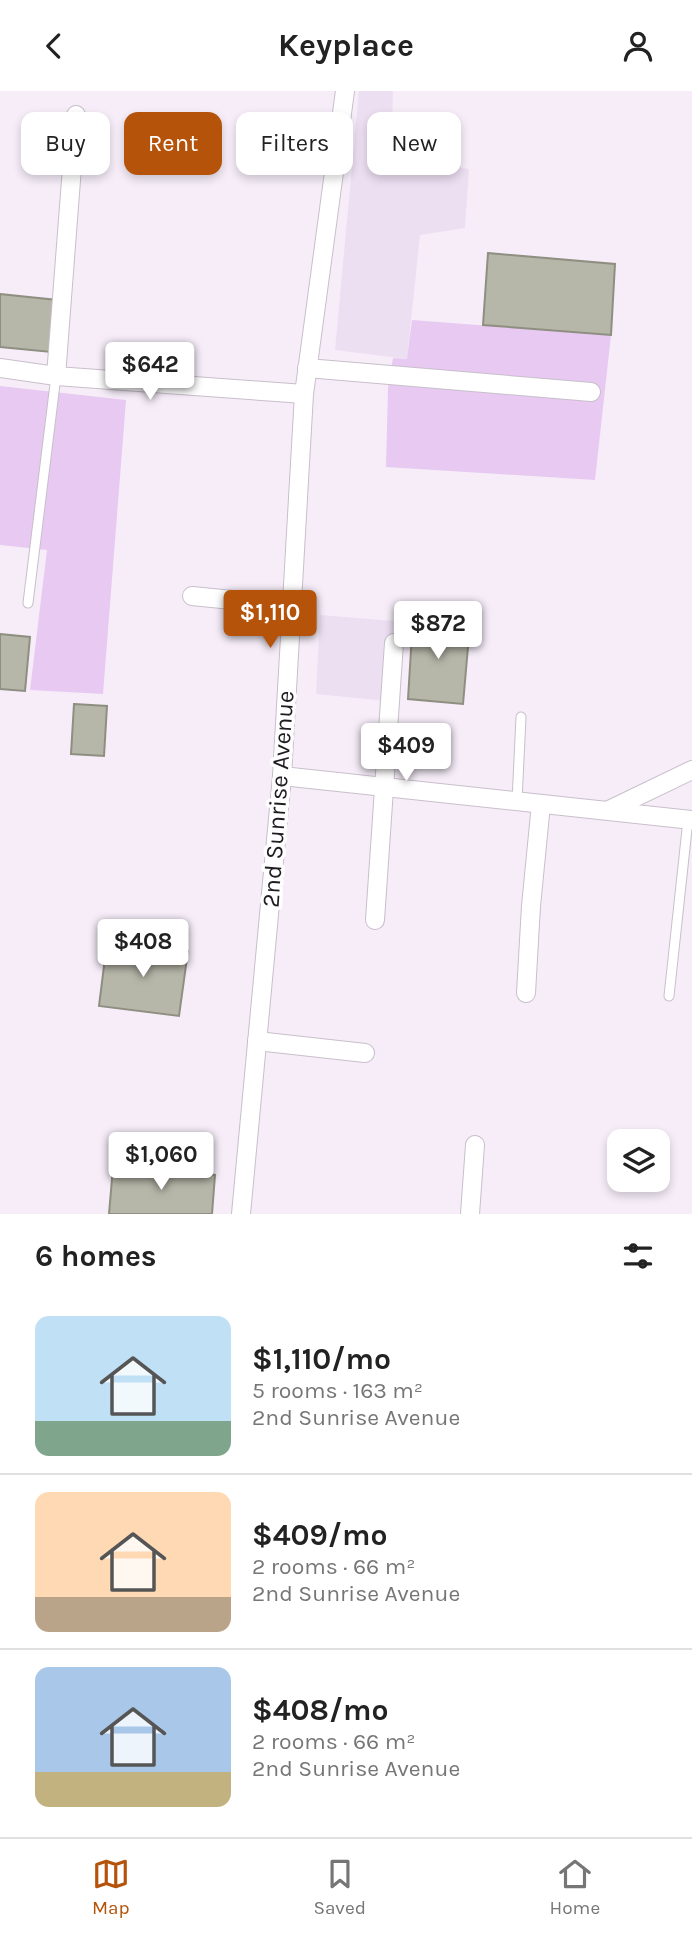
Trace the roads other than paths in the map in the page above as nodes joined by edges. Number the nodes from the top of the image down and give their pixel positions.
1 (345, 91) edge
2 (71, 175) edge
3 (307, 368) junction
4 (0, 369) edge
5 (56, 376) junction
6 (591, 392) dead end
7 (304, 394) junction
8 (192, 596) dead end
9 (28, 603) dead end
10 (292, 606) junction
11 (394, 643) dead end
12 (521, 717) dead end
13 (692, 770) edge
14 (282, 776) junction
15 (386, 787) junction
16 (517, 801) junction
17 (541, 804) junction
18 (605, 811) junction
19 (690, 820) edge
20 (375, 920) dead end
21 (526, 993) dead end
22 (669, 996) dead end
23 (257, 1041) junction
24 (365, 1053) dead end
25 (475, 1145) dead end
26 (241, 1214) edge
27 (470, 1214) edge

1 - 3 street, 2nd Sunrise Avenue
2 - 5 street
3 - 6 street
3 - 7 street, 2nd Sunrise Avenue
4 - 5 street
5 - 7 street
5 - 9 lane
7 - 10 street, 2nd Sunrise Avenue
8 - 10 street
10 - 14 street, 2nd Sunrise Avenue
11 - 15 street
12 - 16 lane
13 - 18 street
14 - 15 street
14 - 23 street, 2nd Sunrise Avenue
15 - 16 street
15 - 20 street
16 - 17 street
17 - 18 street
17 - 21 street
18 - 19 street
19 - 22 lane
23 - 24 street
23 - 26 street, 2nd Sunrise Avenue
25 - 27 street

